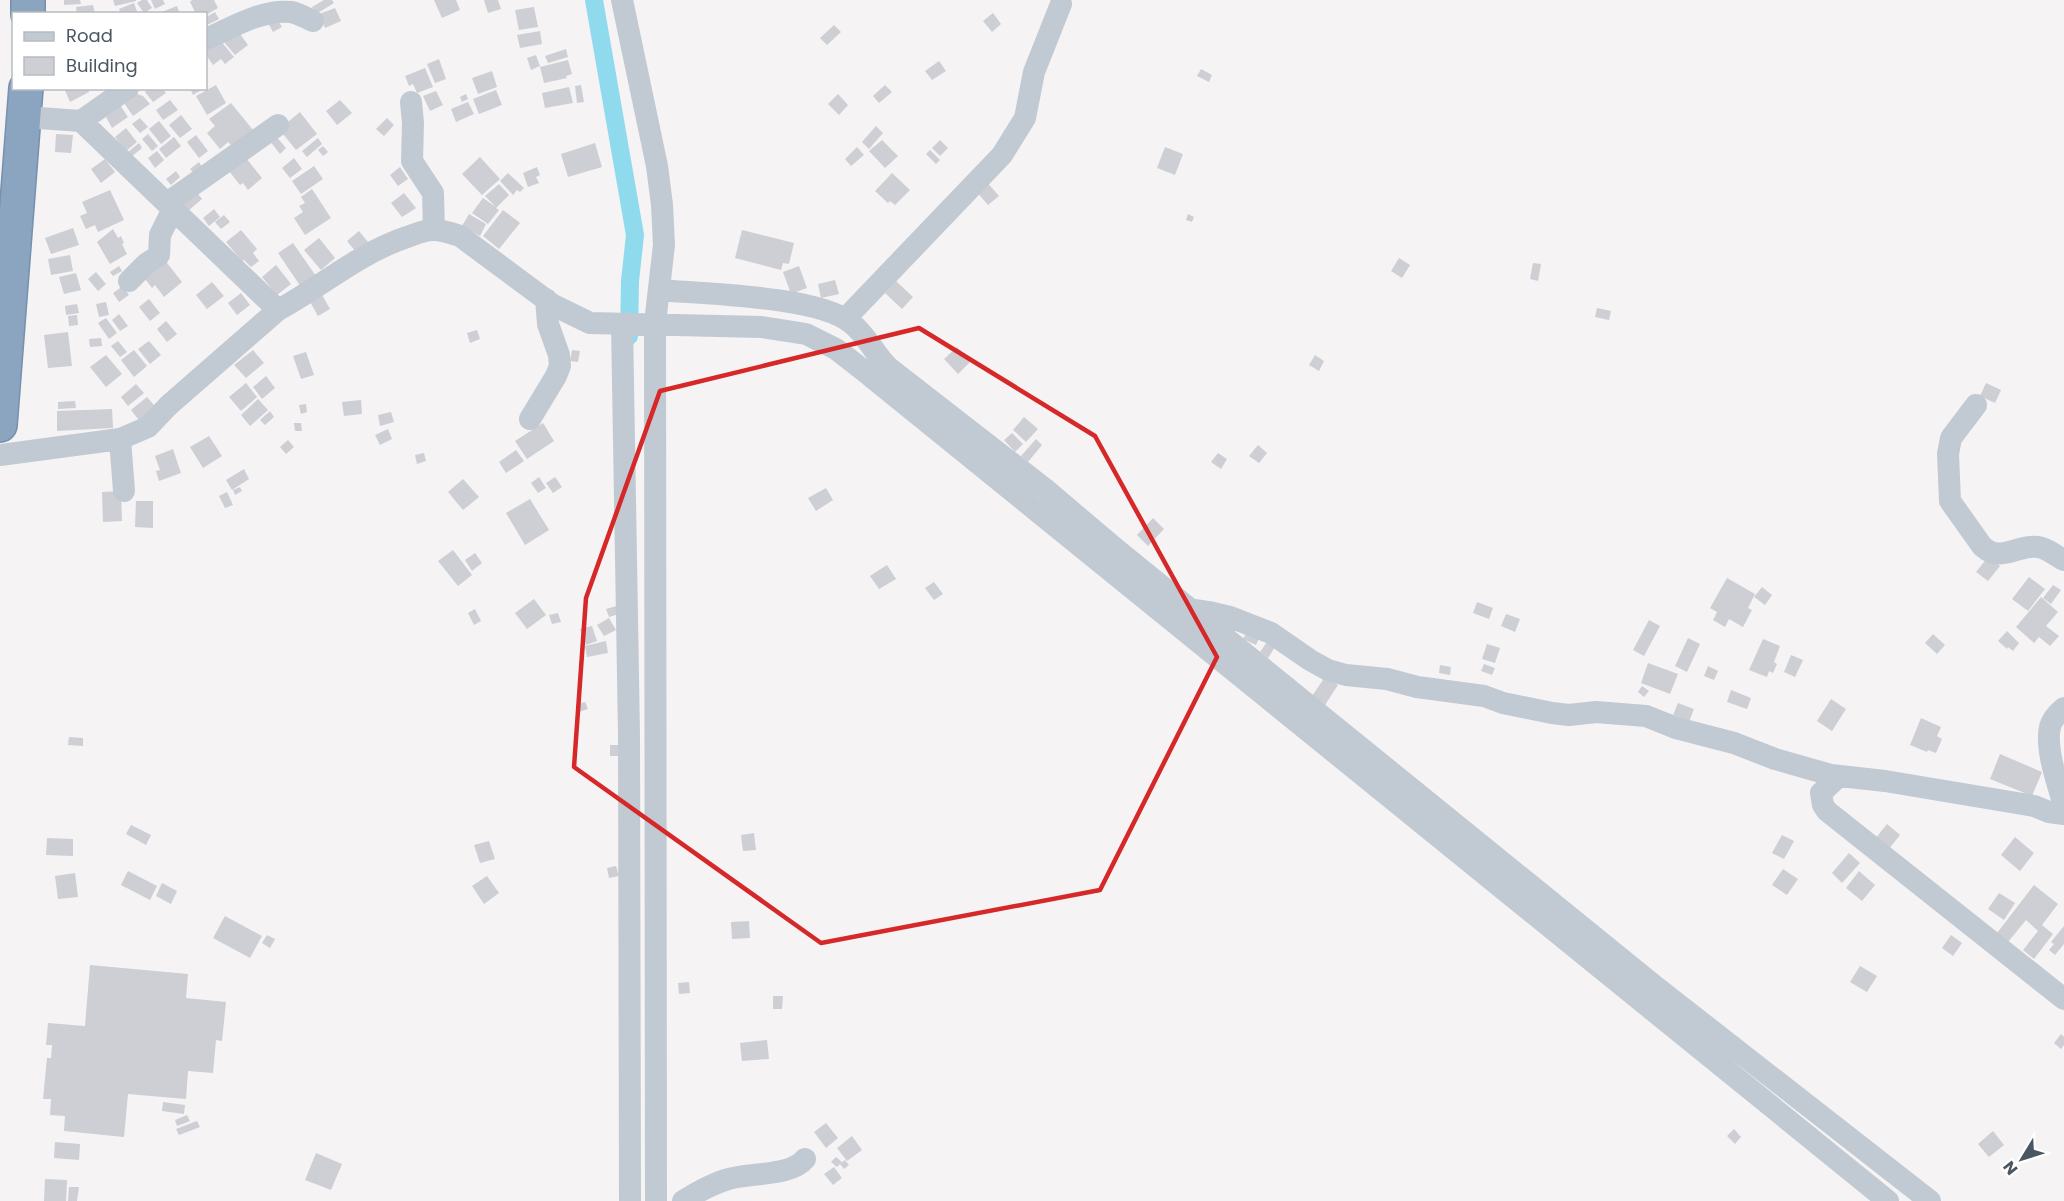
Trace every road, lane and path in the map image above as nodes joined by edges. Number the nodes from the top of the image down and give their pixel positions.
1 (622, 0) edge
2 (1061, 4) dead end
3 (313, 21) dead end
4 (207, 39) edge
5 (125, 90) edge
6 (411, 102) dead end
7 (25, 103) edge
8 (81, 121) junction
9 (278, 125) dead end
10 (170, 206) junction
11 (434, 230) junction
12 (129, 281) dead end
13 (659, 290) junction
14 (546, 299) junction
15 (278, 310) junction
16 (845, 319) junction
17 (640, 323) junction
18 (1976, 405) dead end
19 (530, 419) dead end
20 (0, 425) edge
21 (120, 439) junction
22 (0, 455) edge
23 (124, 491) dead end
24 (2064, 560) edge
25 (1193, 610) junction
26 (2064, 708) edge
27 (1839, 776) junction
28 (2064, 806) edge
29 (2064, 814) edge
30 (2064, 999) edge
31 (805, 1159) dead end
32 (630, 1201) edge
33 (656, 1201) edge
34 (683, 1201) edge
35 (1888, 1201) edge
36 (1930, 1201) edge

1 - 13 street
2 - 16 street
3 - 4 street
5 - 8 street
6 - 11 street
7 - 8 street
7 - 20 highway
8 - 10 street
9 - 10 street
10 - 12 street
10 - 15 street
11 - 14 street
11 - 15 street
13 - 16 street
13 - 17 street
14 - 17 street
14 - 19 street
15 - 21 street
16 - 25 street
17 - 32 street
17 - 33 street
17 - 35 street
18 - 24 street
21 - 22 street
21 - 23 street
25 - 27 street
25 - 36 street
26 - 28 street
27 - 29 street
27 - 30 street
31 - 34 street

